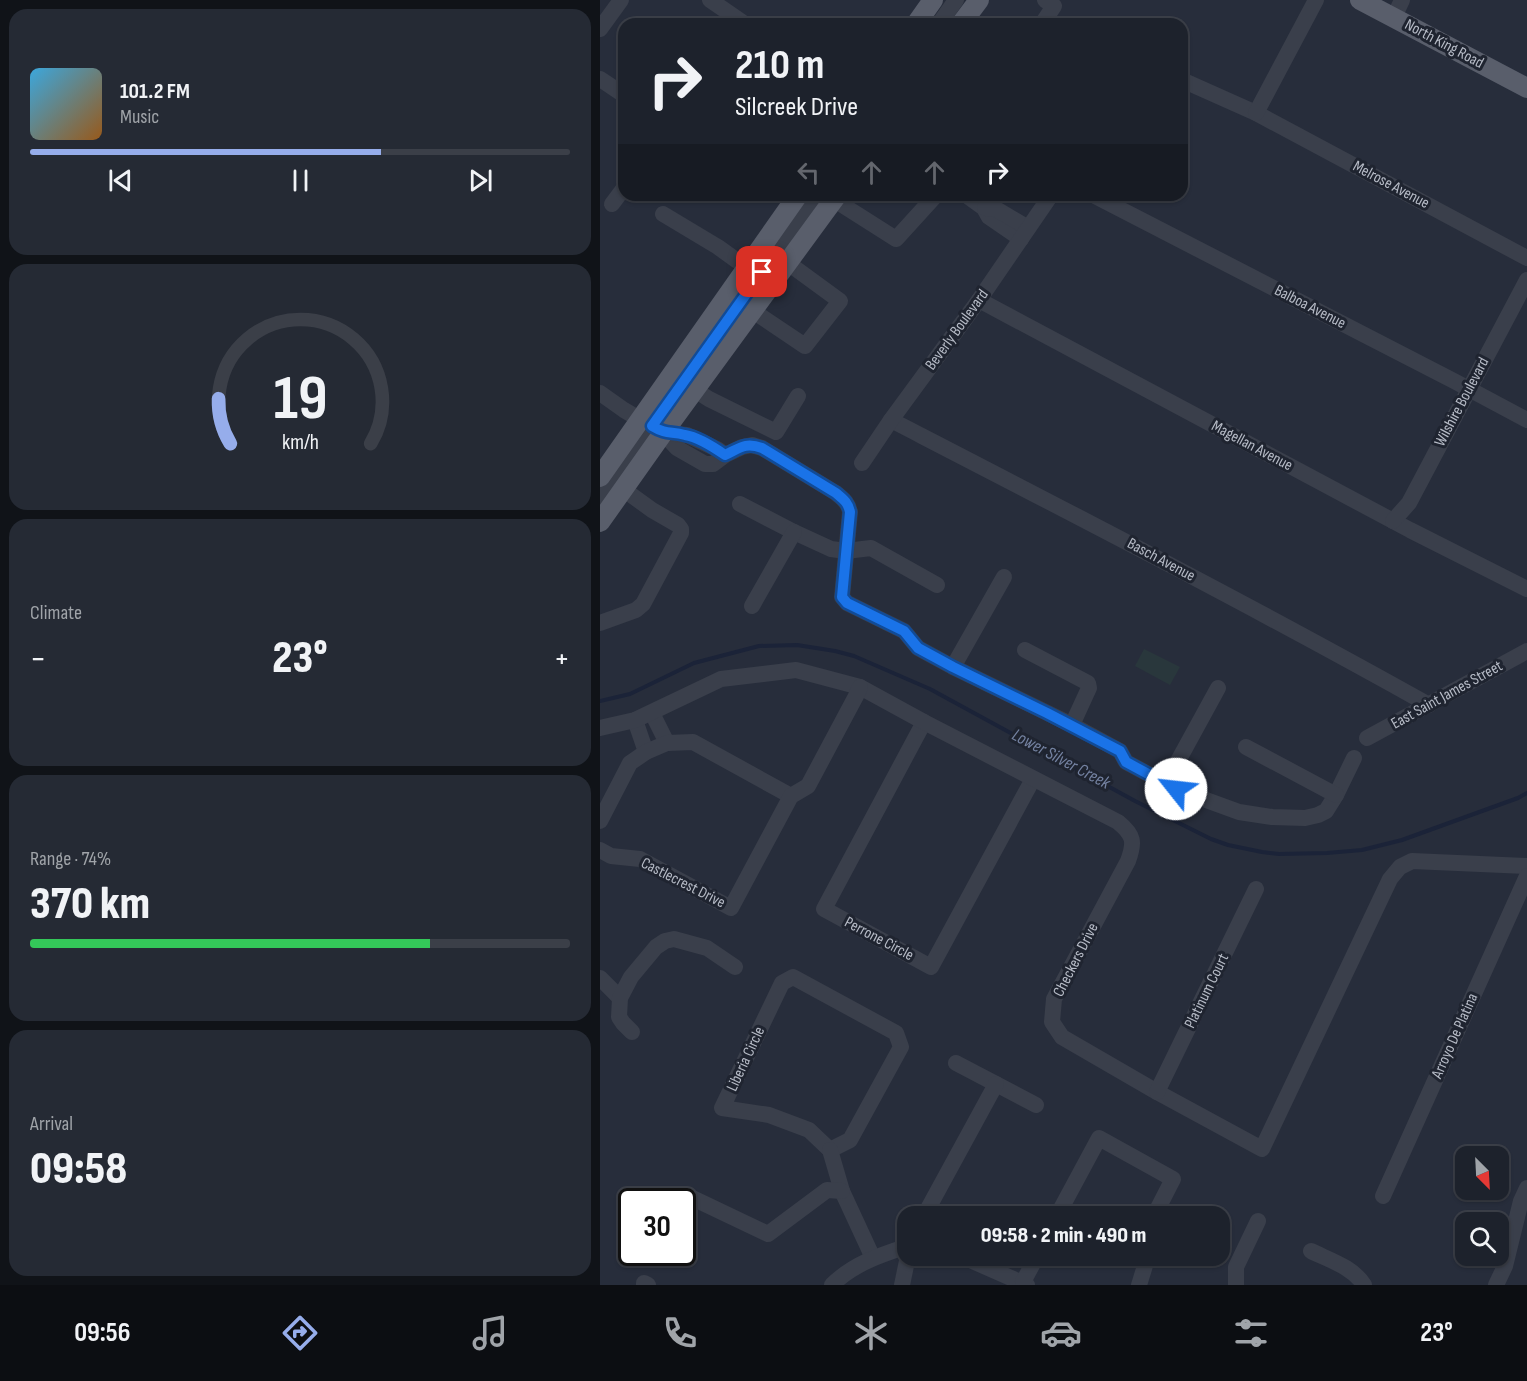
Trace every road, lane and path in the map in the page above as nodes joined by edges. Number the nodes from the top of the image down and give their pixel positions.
1 (621, 0) edge
2 (710, 0) edge
3 (933, 0) edge
4 (956, 0) edge
5 (979, 0) edge
6 (1045, 0) edge
7 (1316, 0) edge
8 (1360, 0) edge
9 (1398, 8) edge
10 (736, 18) edge
11 (920, 18) edge
12 (943, 18) edge
13 (966, 18) edge
14 (1046, 18) edge
15 (600, 29) edge
16 (600, 79) edge
17 (1188, 83) edge
18 (1527, 88) edge
19 (618, 91) edge
20 (1256, 113) junction
21 (618, 196) edge
22 (794, 201) edge
23 (825, 201) edge
24 (826, 201) edge
25 (837, 201) edge
26 (931, 201) edge
27 (974, 201) edge
28 (1047, 201) edge
29 (1105, 201) edge
30 (612, 204) dead end
31 (663, 214) dead end
32 (1025, 233) junction
33 (1527, 258) edge
34 (788, 263) junction
35 (748, 266) junction
36 (1527, 279) edge
37 (979, 300) junction
38 (753, 311) junction
39 (1469, 389) junction
40 (695, 390) junction
41 (600, 393) edge
42 (798, 396) dead end
43 (891, 420) junction
44 (1527, 420) edge
45 (652, 426) junction
46 (862, 463) dead end
47 (600, 477) edge
48 (623, 489) junction
49 (600, 500) edge
50 (740, 504) dead end
51 (600, 522) edge
52 (1393, 522) junction
53 (794, 532) junction
54 (846, 551) junction
55 (1004, 577) dead end
56 (937, 585) dead end
57 (1527, 589) edge
58 (752, 606) dead end
59 (600, 623) edge
60 (1025, 650) dead end
61 (1527, 651) edge
62 (953, 667) junction
63 (860, 687) junction
64 (1218, 688) dead end
65 (1429, 705) junction
66 (652, 713) junction
67 (635, 720) junction
68 (924, 722) junction
69 (1072, 725) junction
70 (600, 728) edge
71 (1367, 738) dead end
72 (667, 743) junction
73 (1246, 747) dead end
74 (646, 752) junction
75 (1354, 758) dead end
76 (1033, 778) junction
77 (1166, 783) junction
78 (1336, 795) junction
79 (791, 796) junction
80 (600, 821) edge
81 (600, 850) edge
82 (1527, 866) edge
83 (1527, 876) edge
84 (1256, 889) dead end
85 (735, 967) dead end
86 (600, 978) edge
87 (620, 998) junction
88 (632, 1032) dead end
89 (956, 1063) dead end
90 (996, 1084) junction
91 (1158, 1092) junction
92 (1036, 1105) dead end
93 (830, 1150) junction
94 (1527, 1188) edge
95 (842, 1191) junction
96 (1383, 1196) dead end
97 (696, 1200) edge
98 (929, 1206) edge
99 (1063, 1206) edge
100 (1159, 1206) edge
101 (1258, 1221) dead end
102 (897, 1250) edge
103 (1311, 1251) dead end
104 (873, 1258) junction
105 (906, 1266) edge
106 (984, 1266) edge
107 (1033, 1266) edge
108 (1145, 1266) edge
109 (1025, 1284) edge
110 (832, 1285) edge
111 (902, 1285) edge
112 (1139, 1285) edge
113 (1236, 1285) edge
114 (1364, 1285) edge
115 (1496, 1285) edge

1 - 15 street
2 - 10 street
3 - 11 main road
4 - 12 street
5 - 13 main road
6 - 14 street
7 - 20 street
8 - 9 main road, North King Road
9 - 18 main road, North King Road
16 - 19 street
17 - 20 street
20 - 33 street, Melrose Avenue
21 - 30 street
22 - 35 main road
23 - 45 street
24 - 34 main road
25 - 26 street
27 - 32 street
28 - 32 street, Beverly Boulevard
29 - 39 street, Balboa Avenue
31 - 35 street
32 - 37 street, Beverly Boulevard
34 - 38 main road
34 - 38 street
35 - 45 main road
36 - 39 street, Wilshire Boulevard
37 - 43 street, Beverly Boulevard
37 - 52 street, Magellan Avenue
38 - 40 main road
39 - 44 street, Balboa Avenue
39 - 52 street, Wilshire Boulevard
40 - 42 street
40 - 45 main road
41 - 45 street
43 - 46 street, Beverly Boulevard
43 - 65 street, Basch Avenue
45 - 47 main road
45 - 48 main road
45 - 49 street
45 - 54 street
48 - 51 main road
48 - 59 street
50 - 53 street
52 - 57 street, Magellan Avenue
53 - 54 street
53 - 58 street
54 - 56 street
54 - 62 street
55 - 62 street
60 - 69 street
61 - 65 street, East Saint James Street
62 - 69 street
63 - 66 street, Checkers Drive
63 - 68 street, Checkers Drive
63 - 79 street
64 - 77 street
65 - 71 street, East Saint James Street
66 - 67 street, Checkers Drive
66 - 72 street
67 - 70 street, Checkers Drive
67 - 74 street
68 - 76 street, Checkers Drive
68 - 76 street, Perrone Circle
69 - 77 street
72 - 74 street
72 - 79 street
73 - 78 street
74 - 80 street
75 - 78 street
76 - 91 street, Checkers Drive
77 - 78 street
79 - 81 street, Castlecrest Drive
82 - 91 street, Checkers Drive
83 - 96 street, Arroyo De Platina
84 - 91 street, Platinum Court
85 - 87 street
86 - 87 street
87 - 88 street
89 - 90 street
90 - 92 street
90 - 98 street
93 - 93 street, Liberia Circle
93 - 95 street
94 - 115 street
95 - 97 street
95 - 104 street
99 - 100 street
101 - 113 street
102 - 104 street
103 - 114 street
104 - 110 street
105 - 111 street
106 - 109 street
107 - 109 street
108 - 112 street

